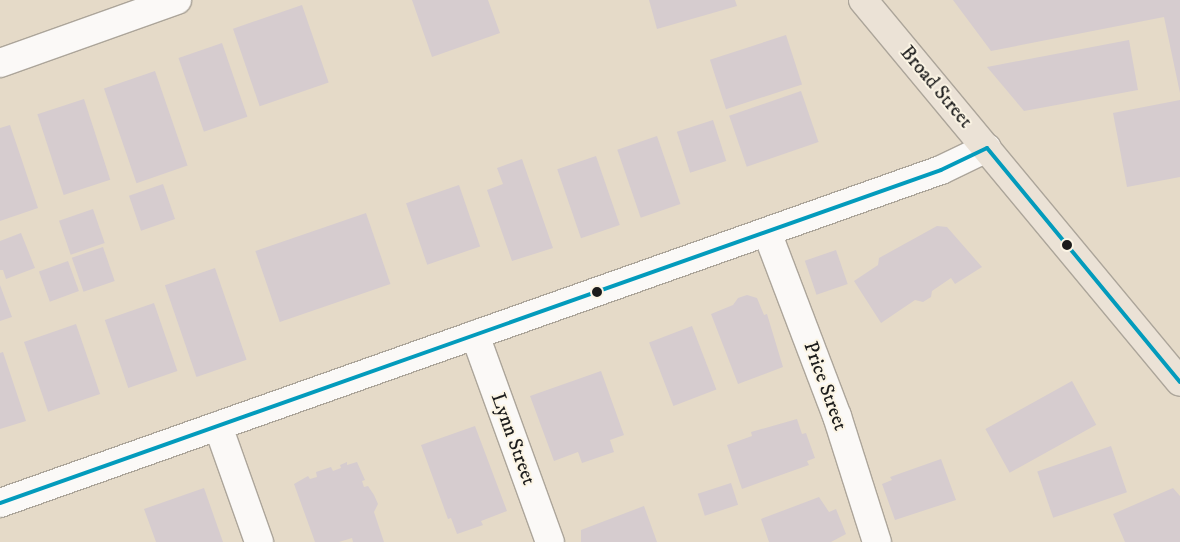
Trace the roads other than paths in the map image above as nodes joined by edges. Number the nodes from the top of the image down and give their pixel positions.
1 (177, 0) edge
2 (863, 0) edge
3 (0, 63) edge
4 (987, 148) junction
5 (768, 232) junction
6 (475, 335) junction
7 (1180, 382) edge
8 (218, 426) junction
9 (0, 503) edge
10 (259, 542) edge
11 (550, 542) edge
12 (877, 542) edge

1 - 3 street
2 - 4 main road, Broad Street
4 - 5 street
4 - 7 main road, Broad Street
5 - 6 street
5 - 12 street, Price Street
6 - 8 street
6 - 11 street, Lynn Street
8 - 9 street
8 - 10 street

